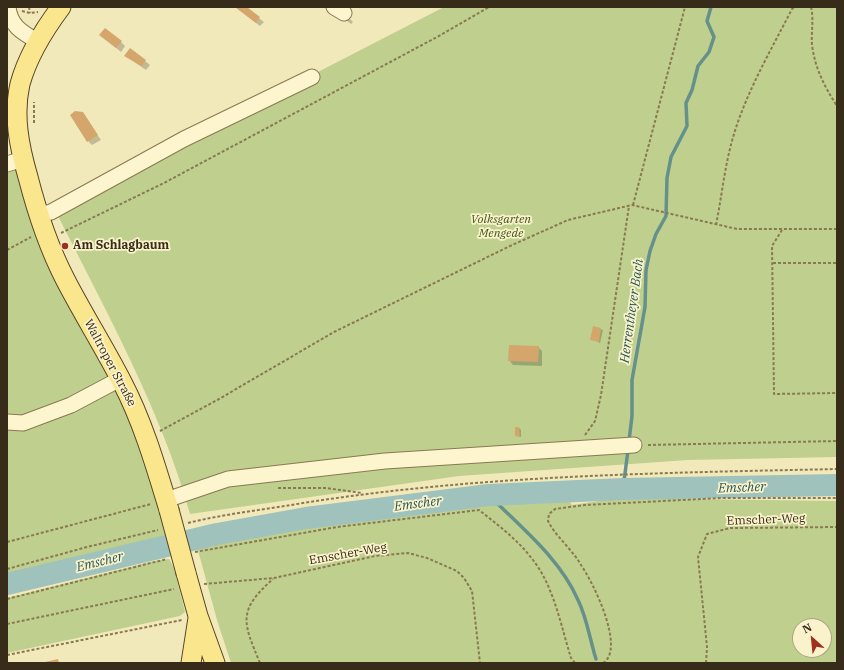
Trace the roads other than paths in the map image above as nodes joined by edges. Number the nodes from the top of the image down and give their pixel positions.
1 (61, 7) edge
2 (8, 12) edge
3 (37, 40) junction
4 (312, 77) dead end
5 (12, 160) edge
6 (38, 215) junction
7 (120, 379) junction
8 (7, 422) edge
9 (634, 445) road end
10 (168, 505) junction
11 (198, 616) junction
12 (190, 663) edge
13 (216, 663) edge

1 - 3 main road, Waltroper Straße
2 - 3 street
3 - 5 main road, Waltroper Straße
4 - 6 street
5 - 6 main road, Waltroper Straße
6 - 7 main road, Waltroper Straße
7 - 8 street
7 - 10 main road, Waltroper Straße
9 - 10 street
10 - 11 main road, Waltroper Straße, bridge
11 - 12 main road
11 - 13 main road, Waltroper Straße

